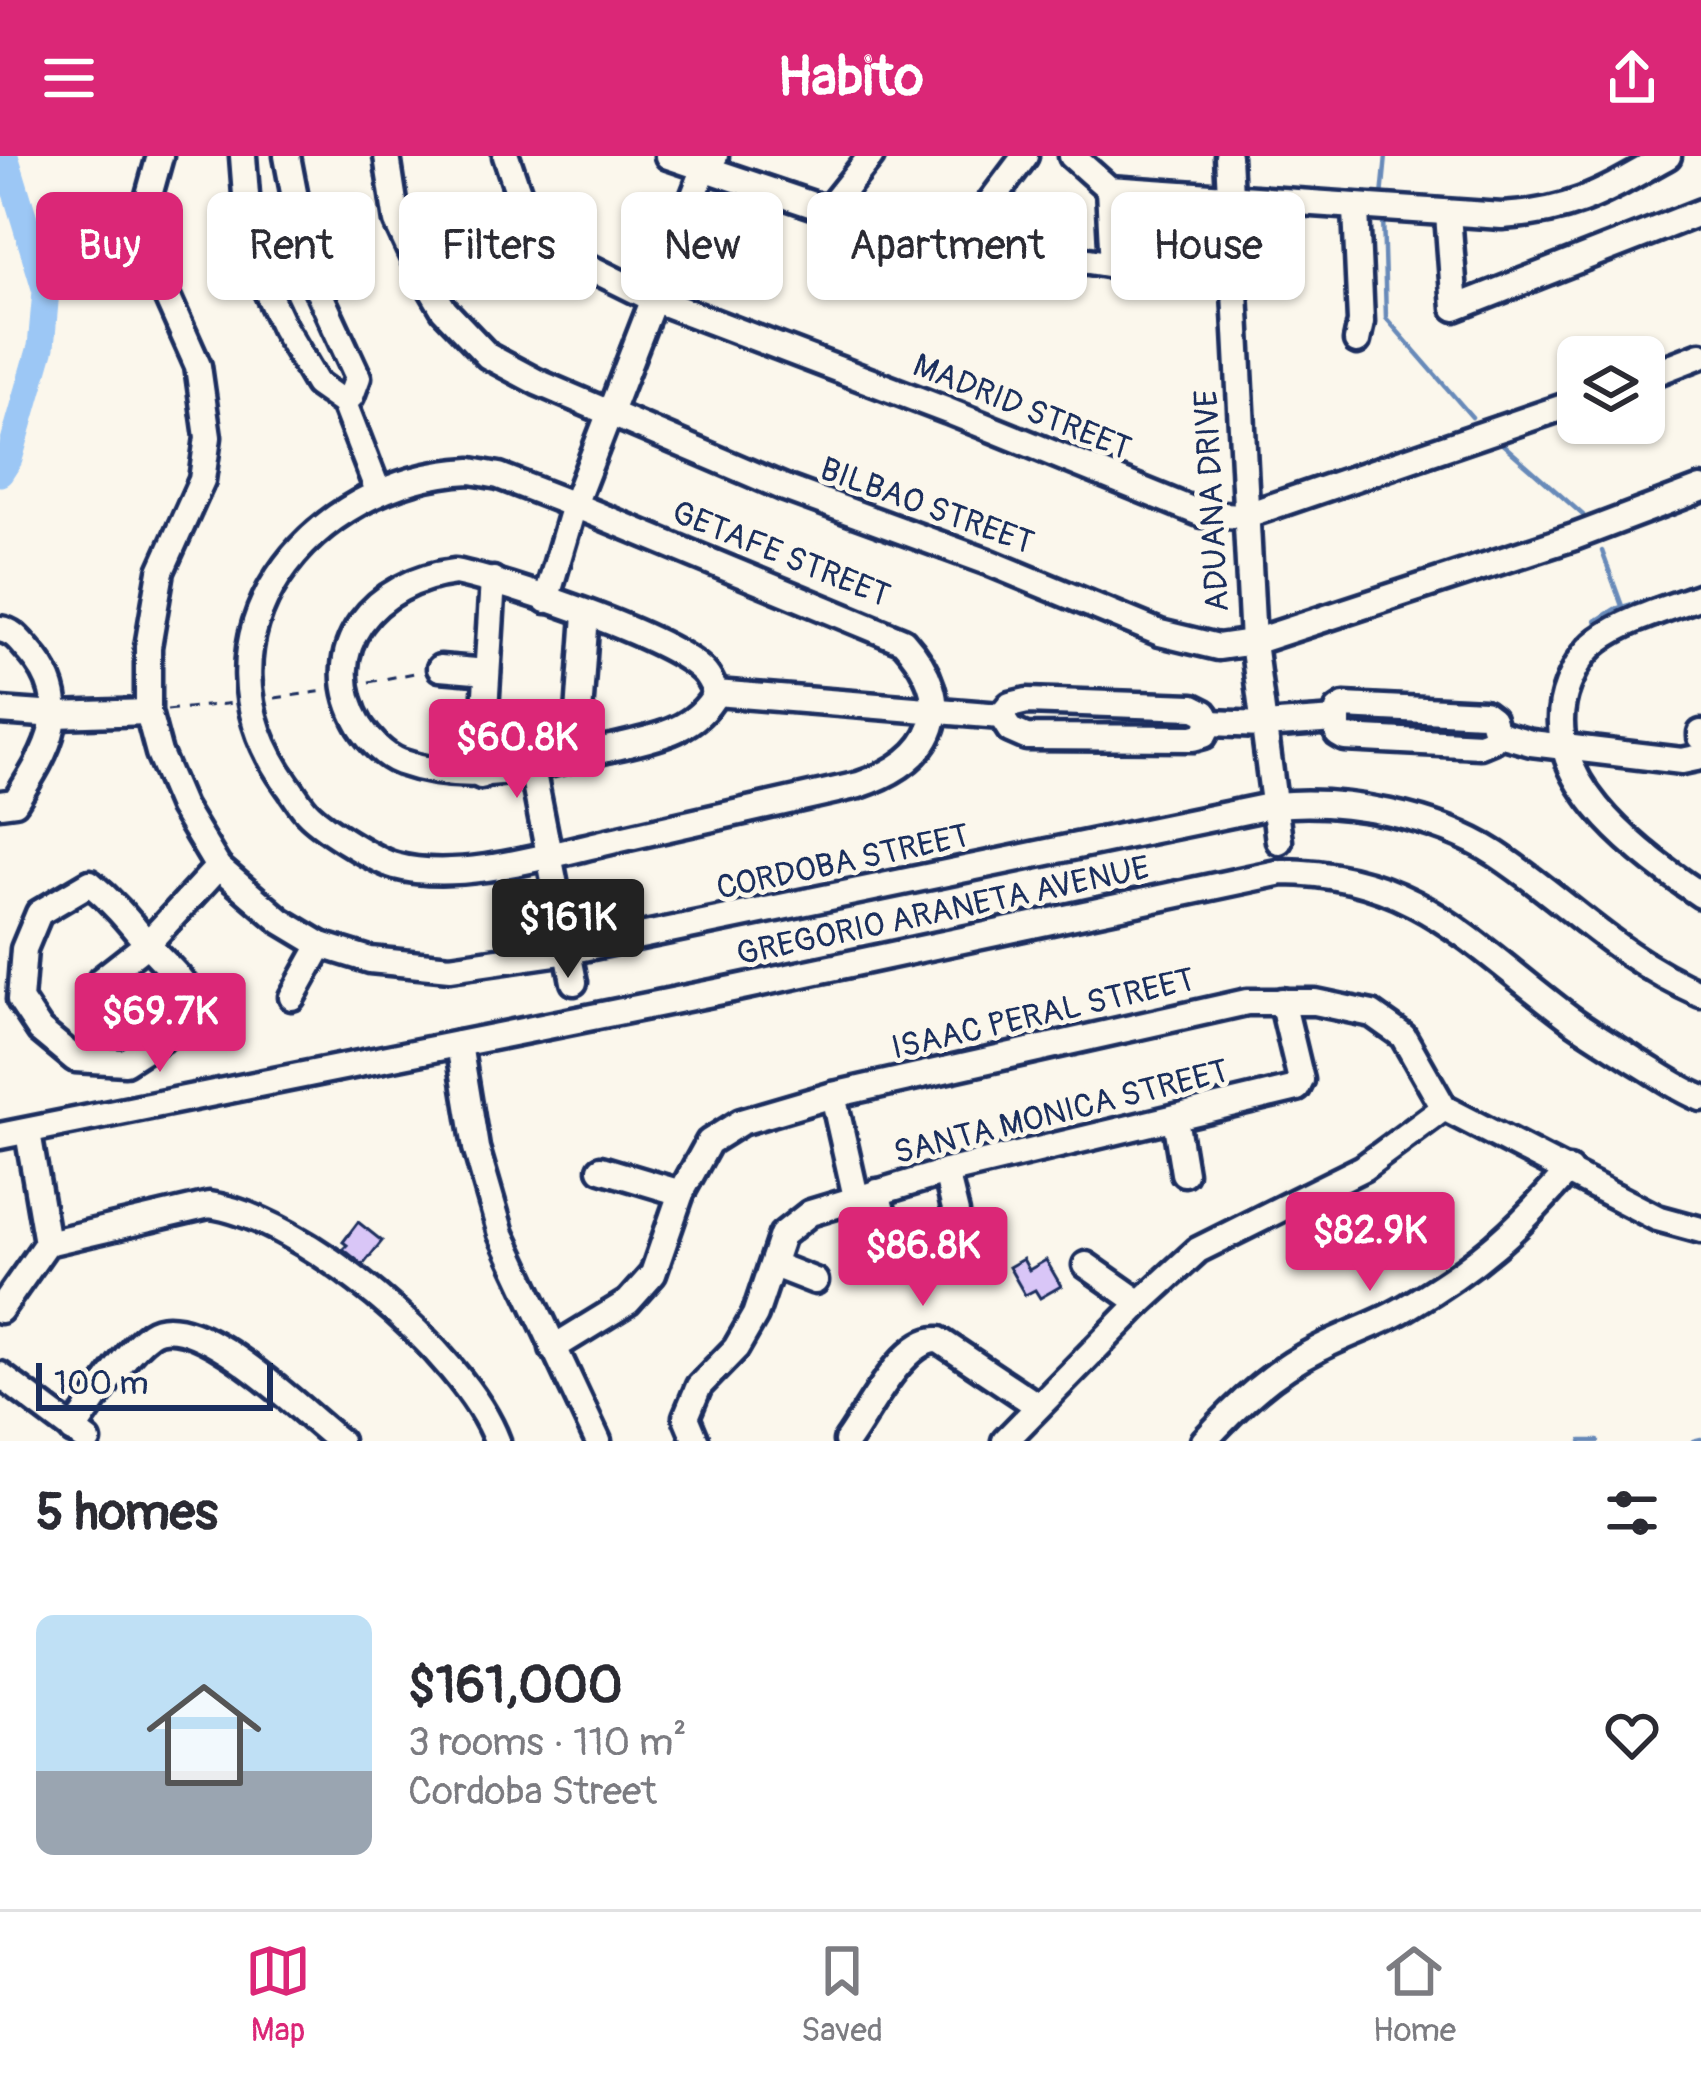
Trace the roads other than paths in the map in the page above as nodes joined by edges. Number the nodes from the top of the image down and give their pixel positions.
1 (160, 156) edge
2 (243, 156) edge
3 (287, 156) edge
4 (387, 156) edge
5 (506, 156) edge
6 (668, 156) edge
7 (872, 156) edge
8 (1025, 156) edge
9 (1072, 156) edge
10 (1228, 156) edge
11 (1668, 156) edge
12 (710, 162) edge
13 (1109, 189) junction
14 (697, 192) edge
15 (843, 192) edge
16 (998, 192) edge
17 (1146, 192) edge
18 (1231, 192) edge
19 (807, 201) edge
20 (1305, 205) edge
21 (1356, 209) junction
22 (1701, 212) edge
23 (1448, 214) junction
24 (1087, 261) edge
25 (621, 284) edge
26 (652, 300) edge
27 (655, 300) edge
28 (1236, 300) edge
29 (1357, 341) dead end
30 (1701, 355) edge
31 (1665, 369) edge
32 (344, 403) junction
33 (1557, 409) edge
34 (612, 412) junction
35 (1701, 489) edge
36 (378, 491) junction
37 (574, 505) junction
38 (1244, 516) junction
39 (493, 580) junction
40 (1701, 596) edge
41 (546, 600) junction
42 (586, 614) junction
43 (0, 628) edge
44 (1253, 642) junction
45 (440, 668) road end
46 (487, 672) junction
47 (716, 693) junction
48 (934, 709) junction
49 (0, 711) edge
50 (148, 712) junction
51 (56, 715) junction
52 (1001, 716) junction
53 (1210, 723) junction
54 (1264, 725) junction
55 (1560, 746) junction
56 (577, 757) junction
57 (1701, 757) edge
58 (532, 768) junction
59 (481, 776) junction
60 (0, 804) edge
61 (1275, 805) junction
62 (1279, 841) dead end
63 (549, 854) junction
64 (218, 867) junction
65 (1701, 895) edge
66 (146, 944) junction
67 (321, 945) junction
68 (568, 951) junction
69 (101, 980) dead end
70 (574, 982) dead end
71 (1701, 994) edge
72 (292, 997) dead end
73 (1282, 1001) junction
74 (459, 1044) junction
75 (833, 1095) junction
76 (1701, 1098) edge
77 (1444, 1108) junction
78 (1174, 1118) junction
79 (28, 1132) junction
80 (0, 1136) edge
81 (601, 1169) dead end
82 (1570, 1170) junction
83 (946, 1172) junction
84 (1184, 1173) dead end
85 (681, 1193) junction
86 (866, 1194) junction
87 (956, 1213) dead end
88 (1701, 1230) edge
89 (888, 1234) dead end
90 (47, 1243) junction
91 (774, 1265) junction
92 (1086, 1265) dead end
93 (815, 1281) dead end
94 (1140, 1303) junction
95 (0, 1310) edge
96 (553, 1348) junction
97 (0, 1375) edge
98 (1038, 1406) junction
99 (81, 1436) edge
100 (338, 1441) edge
101 (497, 1441) edge
102 (598, 1441) edge
103 (696, 1441) edge
104 (847, 1441) edge
105 (1005, 1441) edge
106 (1204, 1441) edge

1 - 50 street, CORDOBA STREET
2 - 32 street
3 - 32 street
4 - 34 street, BILBAO STREET
5 - 25 street, MADRID STREET
6 - 12 street
7 - 15 street
8 - 16 street
9 - 13 street
10 - 18 street, ADUANA DRIVE
11 - 23 street
12 - 14 street
12 - 19 street
13 - 17 street
13 - 24 street
20 - 21 street
21 - 23 street
21 - 29 street
22 - 23 street
26 - 34 street
27 - 38 street, MADRID STREET
28 - 38 street, ADUANA DRIVE
30 - 31 street
32 - 36 street
33 - 38 street, MADRID STREET
34 - 37 street
34 - 44 street, BILBAO STREET
35 - 44 street, BILBAO STREET
36 - 37 street, GETAFE STREET
36 - 63 street, GETAFE STREET
37 - 41 street
37 - 48 street, GETAFE STREET
38 - 44 street, ADUANA DRIVE
39 - 41 street
39 - 46 street
39 - 59 street
40 - 55 street
41 - 42 street
42 - 47 street
42 - 56 street
43 - 51 street
44 - 54 street, ADUANA DRIVE
45 - 46 street
46 - 59 street
47 - 48 street
47 - 56 street
48 - 52 street
48 - 63 street, GETAFE STREET
49 - 51 street
50 - 51 street
50 - 64 street, CORDOBA STREET
51 - 60 street
52 - 53 street
52 - 53 street
53 - 54 street
54 - 55 street
54 - 61 street, ADUANA DRIVE
55 - 57 street
55 - 65 street
56 - 58 street
58 - 59 street
58 - 63 street
61 - 62 street, ADUANA DRIVE
61 - 68 street, CORDOBA STREET
61 - 71 street, CORDOBA STREET
63 - 68 street
64 - 66 street
64 - 67 street, CORDOBA STREET
66 - 66 street
66 - 69 street
67 - 68 street, CORDOBA STREET
67 - 72 street
68 - 70 street
73 - 75 street, ISAAC PERAL STREET
73 - 77 street, ISAAC PERAL STREET
73 - 78 street, SANTA MONICA STREET
74 - 76 street, GREGORIO ARANETA AVENUE
74 - 79 street, GREGORIO ARANETA AVENUE
74 - 96 street
75 - 85 street, ISAAC PERAL STREET
75 - 86 street
77 - 82 street
77 - 94 street
78 - 83 street, SANTA MONICA STREET
78 - 84 street
79 - 80 street, GREGORIO ARANETA AVENUE
79 - 90 street
81 - 85 street
82 - 88 street
82 - 106 street
83 - 86 street, SANTA MONICA STREET
83 - 87 street
85 - 96 street, ISAAC PERAL STREET
86 - 89 street
86 - 91 street, SANTA MONICA STREET
90 - 95 street
90 - 101 street
91 - 93 street
91 - 103 street, SANTA MONICA STREET
92 - 94 street
94 - 98 street
96 - 102 street
97 - 99 street
98 - 104 street
98 - 105 street
99 - 100 street

